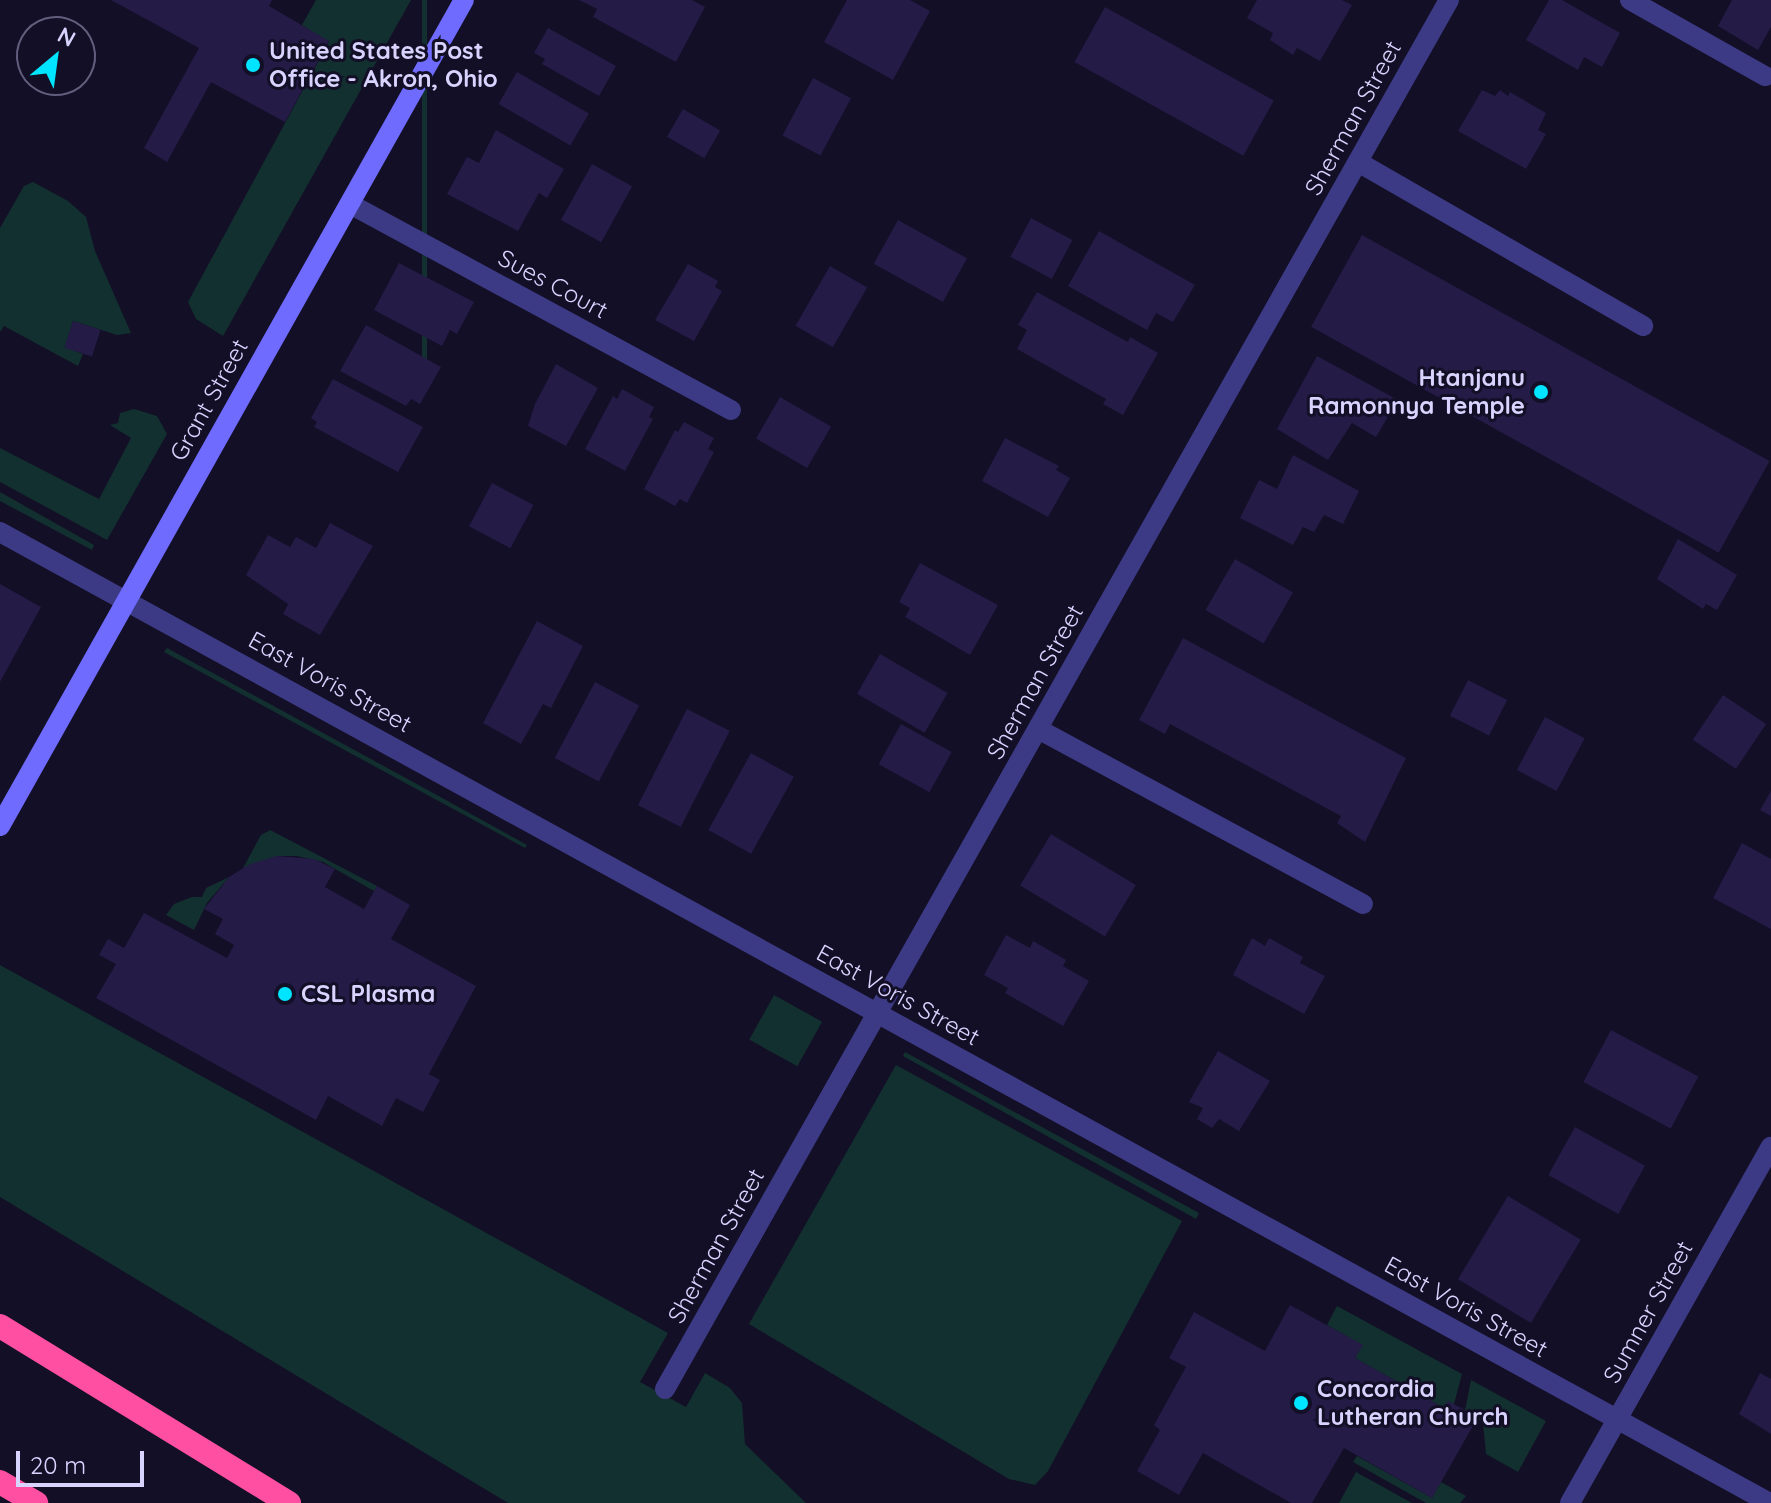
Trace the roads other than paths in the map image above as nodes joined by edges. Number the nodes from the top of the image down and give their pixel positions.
1 (464, 0) edge
2 (1449, 0) edge
3 (1630, 0) edge
4 (1765, 76) dead end
5 (1358, 162) junction
6 (350, 204) junction
7 (1643, 326) dead end
8 (731, 410) dead end
9 (0, 532) edge
10 (126, 601) junction
11 (1038, 729) junction
12 (0, 826) edge
13 (1363, 904) dead end
14 (878, 1014) junction
15 (1771, 1147) edge
16 (0, 1326) edge
17 (665, 1389) dead end
18 (1617, 1420) junction
19 (0, 1482) edge
20 (36, 1503) edge
21 (289, 1503) edge
22 (1570, 1503) edge
23 (1770, 1503) edge

1 - 6 main road, Grant Street
2 - 5 street, Sherman Street
3 - 4 street
5 - 7 street
5 - 11 street, Sherman Street
6 - 8 street, Sues Court
6 - 10 main road, Grant Street
9 - 10 street, East Voris Street
10 - 12 main road, Grant Street
10 - 14 street, East Voris Street
11 - 13 street
11 - 14 street, Sherman Street
14 - 17 street, Sherman Street
14 - 18 street, East Voris Street
15 - 18 street, Sumner Street
16 - 21 highway
18 - 22 street, Sumner Street
18 - 23 street, East Voris Street
19 - 20 highway

